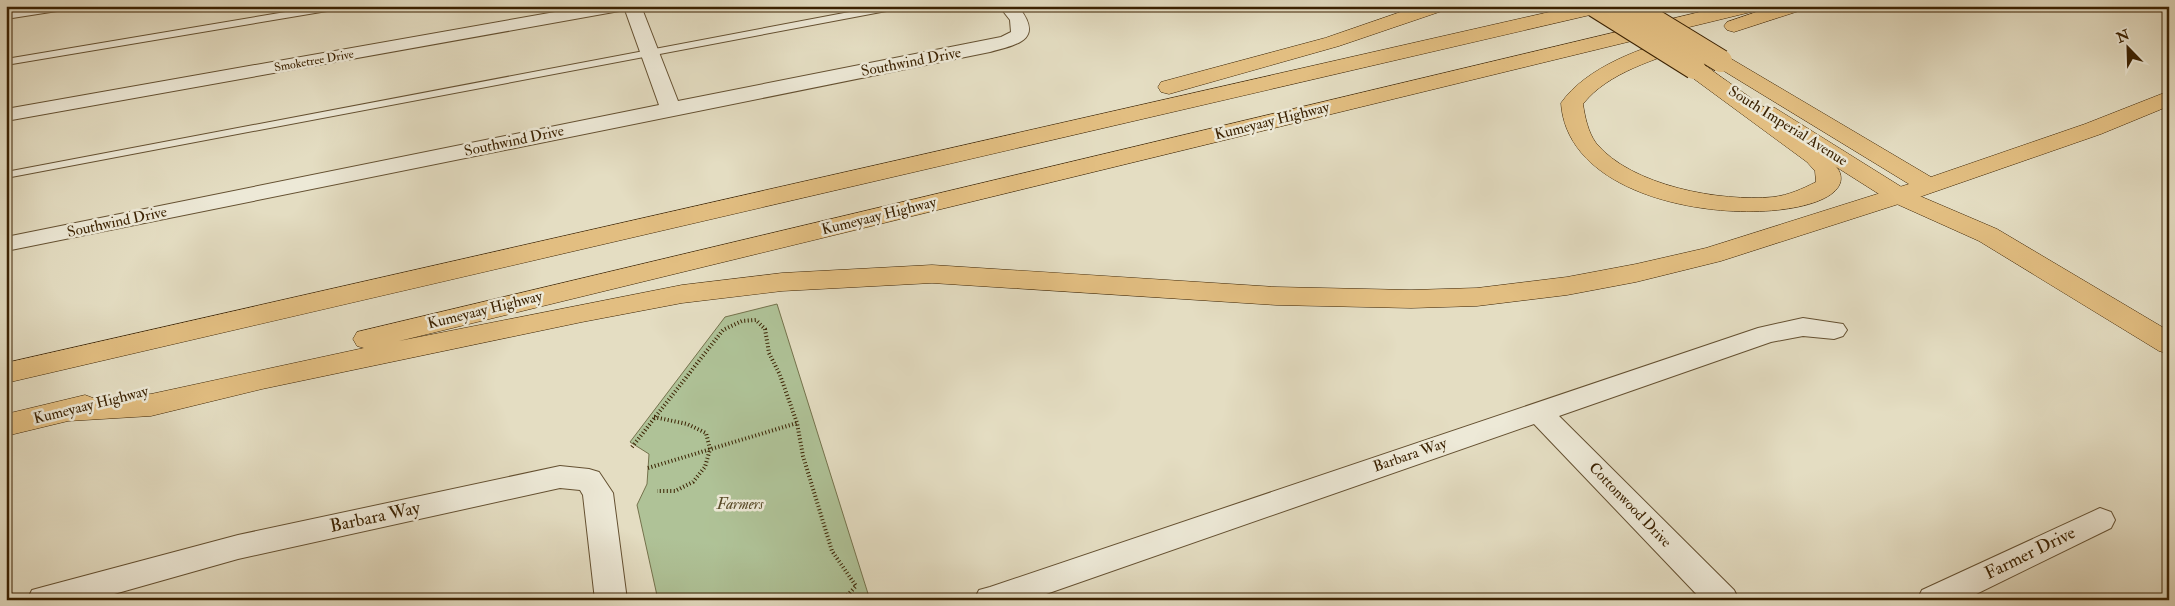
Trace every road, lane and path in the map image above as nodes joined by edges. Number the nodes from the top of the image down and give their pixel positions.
1 (57, 6) edge
2 (339, 6) edge
3 (621, 6) edge
4 (632, 6) edge
5 (897, 6) edge
6 (1008, 6) edge
7 (1438, 6) edge
8 (1595, 6) edge
9 (1603, 6) edge
10 (1631, 6) edge
11 (1751, 6) edge
12 (1795, 6) edge
13 (6, 14) edge
14 (650, 53) junction
15 (6, 62) edge
16 (1694, 68) junction
17 (2169, 98) edge
18 (671, 109) junction
19 (6, 115) edge
20 (6, 175) edge
21 (1927, 185) junction
22 (1899, 196) junction
23 (676, 218) junction
24 (1988, 235) junction
25 (6, 244) edge
26 (1834, 330) dead end
27 (2169, 344) edge
28 (6, 373) edge
29 (68, 410) junction
30 (1538, 411) junction
31 (654, 417) junction
32 (797, 424) junction
33 (6, 425) edge
34 (632, 447) dead end
35 (710, 450) junction
36 (648, 468) dead end
37 (657, 491) dead end
38 (2100, 520) dead end
39 (43, 600) edge
40 (612, 600) edge
41 (843, 600) edge
42 (990, 600) edge
43 (1723, 600) edge
44 (1933, 600) edge

1 - 13 street
2 - 15 lane
3 - 19 street, Smoketree Drive
4 - 14 street
5 - 14 lane
6 - 18 street, Southwind Drive
7 - 23 main road
8 - 16 main road, South Imperial Avenue, bridge
9 - 23 main road
10 - 21 main road, South Imperial Avenue, bridge
11 - 29 main road, Kumeyaay Highway
12 - 16 main road
14 - 18 street
14 - 20 lane
16 - 22 main road, South Imperial Avenue
17 - 21 main road
18 - 25 street, Southwind Drive
21 - 22 main road
21 - 24 main road, South Imperial Avenue
22 - 24 main road, South Imperial Avenue
22 - 29 main road
23 - 28 main road
24 - 27 main road, South Imperial Avenue
26 - 30 street, Barbara Way
29 - 33 main road, Kumeyaay Highway
30 - 42 street, Barbara Way
30 - 43 street, Cottonwood Drive
31 - 32 path
31 - 34 path
31 - 35 path
32 - 35 path
32 - 41 path
35 - 36 path
35 - 37 path
38 - 44 street, Farmer Drive
39 - 40 street, Barbara Way

